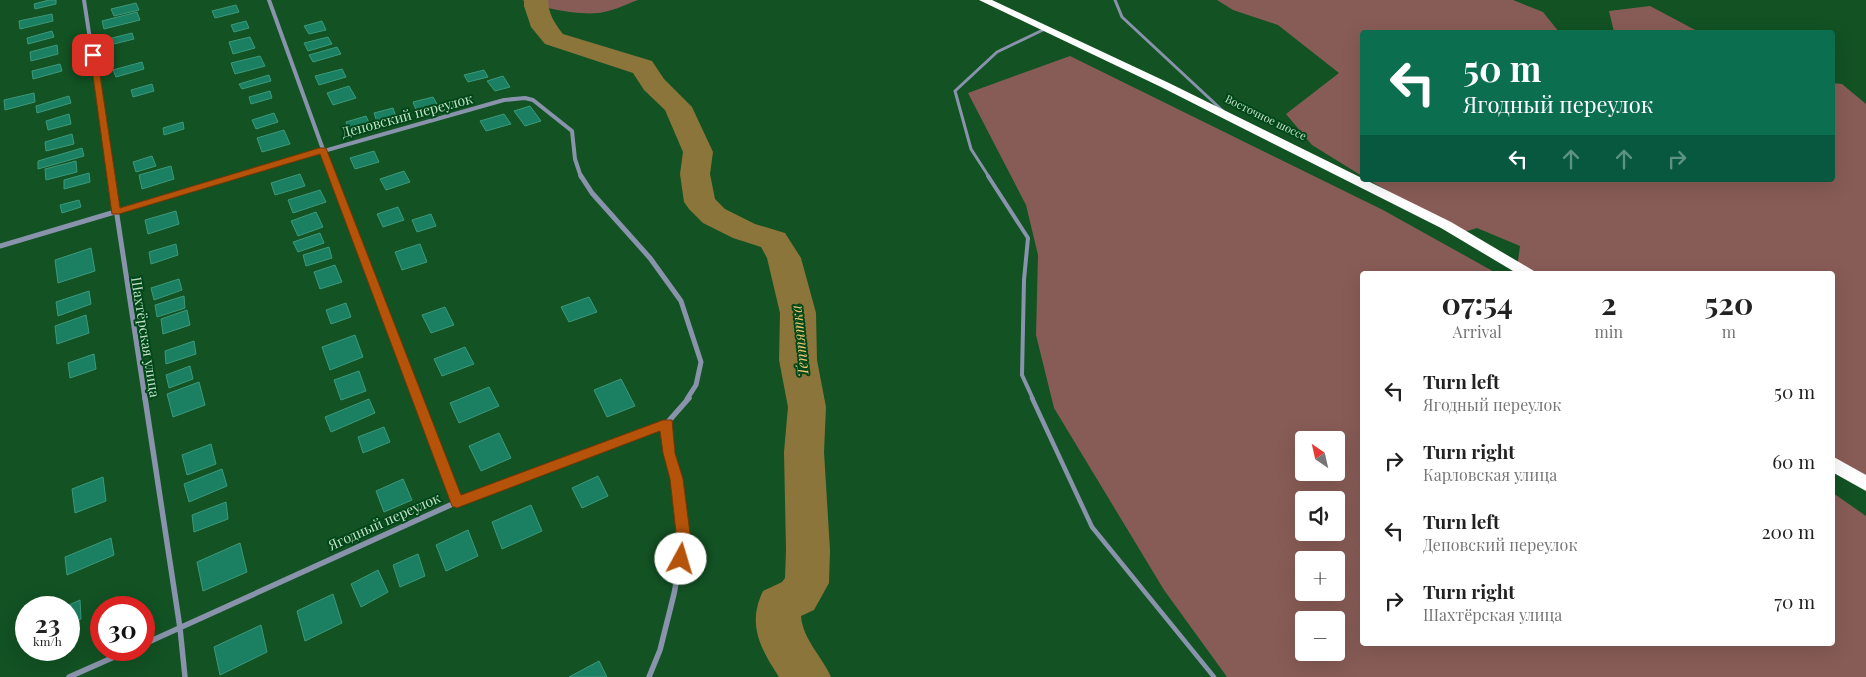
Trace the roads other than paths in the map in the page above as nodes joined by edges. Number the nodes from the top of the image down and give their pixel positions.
1 (84, 0) edge
2 (269, 0) edge
3 (984, 0) edge
4 (1115, 0) edge
5 (1045, 29) junction
6 (1230, 118) junction
7 (323, 150) junction
8 (1360, 182) edge
9 (1360, 182) edge
10 (116, 212) junction
11 (0, 246) edge
12 (1524, 271) edge
13 (667, 423) junction
14 (1835, 465) edge
15 (1866, 484) edge
16 (457, 502) junction
17 (180, 628) junction
18 (155, 639) edge
19 (105, 661) edge
20 (69, 677) edge
21 (185, 677) edge
22 (649, 677) edge
23 (1214, 677) edge

1 - 10 street, Шахтёрская улица
2 - 7 street
3 - 5 highway, Восточное шоссе
4 - 6 lane
5 - 6 highway, Восточное шоссе
5 - 23 lane
6 - 8 highway, Восточное шоссе
7 - 10 street, Деповский переулок
7 - 13 street, Деповский переулок
7 - 16 street
9 - 12 highway, Восточное шоссе
10 - 11 street, Деповский переулок
10 - 17 street, Шахтёрская улица
13 - 16 street, Ягодный переулок
13 - 22 street
14 - 15 highway
16 - 17 street, Ягодный переулок
17 - 18 street, Ягодный переулок
17 - 21 street, Шахтёрская улица
19 - 20 street

